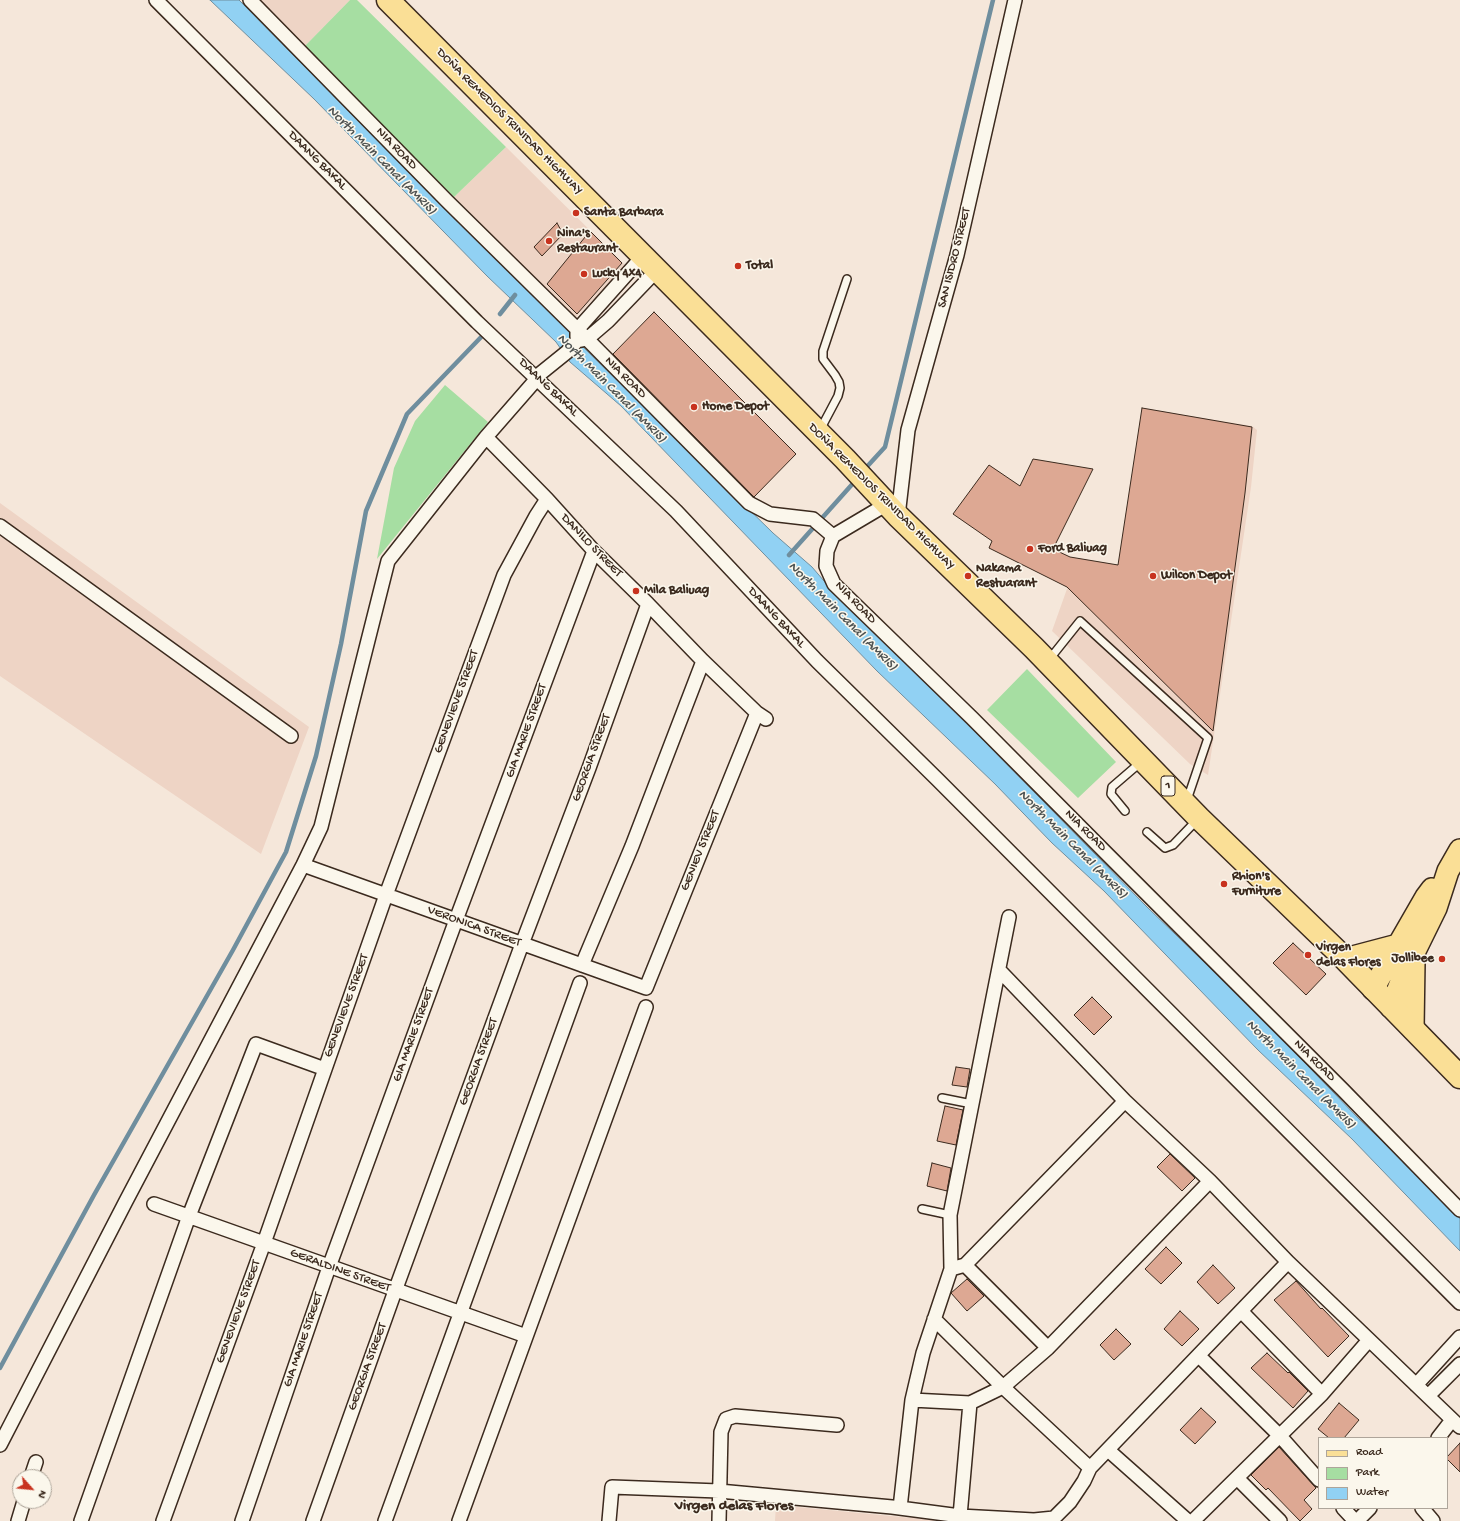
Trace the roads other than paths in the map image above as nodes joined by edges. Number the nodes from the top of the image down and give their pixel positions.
1 (156, 0) edge
2 (250, 0) edge
3 (388, 0) edge
4 (1014, 0) edge
5 (650, 263) junction
6 (847, 279) dead end
7 (581, 337) junction
8 (536, 377) junction
9 (818, 433) junction
10 (486, 437) junction
11 (547, 500) junction
12 (887, 504) junction
13 (0, 526) edge
14 (832, 536) junction
15 (594, 551) junction
16 (648, 604) junction
17 (703, 661) junction
18 (1047, 662) junction
19 (762, 716) joint
20 (291, 736) dead end
21 (1142, 760) junction
22 (1125, 811) dead end
23 (1192, 811) junction
24 (1147, 832) dead end
25 (1460, 850) edge
26 (303, 865) junction
27 (386, 895) junction
28 (1009, 917) dead end
29 (456, 920) junction
30 (522, 944) junction
31 (1406, 949) junction
32 (1345, 959) junction
33 (582, 965) junction
34 (999, 970) junction
35 (580, 983) dead end
36 (646, 988) joint
37 (1373, 989) junction
38 (646, 1007) dead end
39 (1392, 1007) junction
40 (1413, 1029) junction
41 (325, 1069) junction
42 (1460, 1077) edge
43 (942, 1098) dead end
44 (1125, 1101) junction
45 (972, 1104) junction
46 (1210, 1181) junction
47 (154, 1204) dead end
48 (922, 1209) dead end
49 (1460, 1210) edge
50 (950, 1215) junction
51 (189, 1216) junction
52 (264, 1243) junction
53 (1288, 1262) junction
54 (965, 1265) junction
55 (329, 1267) junction
56 (951, 1269) junction
57 (396, 1291) junction
58 (1460, 1303) edge
59 (1241, 1311) junction
60 (460, 1313) junction
61 (934, 1319) junction
62 (526, 1336) junction
63 (1460, 1337) edge
64 (1369, 1340) junction
65 (1048, 1348) junction
66 (1199, 1356) junction
67 (1460, 1364) edge
68 (1416, 1384) junction
69 (1003, 1387) junction
70 (1322, 1394) junction
71 (1428, 1396) junction
72 (912, 1400) junction
73 (970, 1403) junction
74 (1456, 1424) edge
75 (837, 1425) dead end
76 (1280, 1436) junction
77 (1439, 1437) edge
78 (0, 1444) edge
79 (1108, 1450) junction
80 (36, 1462) dead end
81 (1090, 1468) junction
82 (34, 1469) edge
83 (1237, 1478) junction
84 (1318, 1479) edge
85 (720, 1491) junction
86 (900, 1508) junction
87 (22, 1509) edge
88 (1344, 1509) edge
89 (1369, 1509) edge
90 (1423, 1509) edge
91 (960, 1516) junction
92 (18, 1521) edge
93 (81, 1521) edge
94 (163, 1521) edge
95 (242, 1521) edge
96 (313, 1521) edge
97 (385, 1521) edge
98 (458, 1521) edge
99 (609, 1521) edge
100 (719, 1521) edge
101 (1188, 1521) edge
102 (1193, 1521) edge
103 (1280, 1521) edge
104 (1356, 1521) edge
105 (1433, 1521) edge

1 - 8 street, DAANG BAKAL
2 - 7 street, NIA ROAD
3 - 5 highway, DOÑA REMEDIOS TRINIDAD HIGHWAY / 1
4 - 12 street, SAN ISIDRO STREET
5 - 7 street
5 - 7 street
5 - 9 highway, DOÑA REMEDIOS TRINIDAD HIGHWAY / 1
6 - 9 lane
7 - 8 street
7 - 14 street, NIA ROAD
8 - 10 street
8 - 58 street, DAANG BAKAL
9 - 12 highway, DOÑA REMEDIOS TRINIDAD HIGHWAY / 1
10 - 11 street, DANILO STREET
10 - 26 street
11 - 15 street, DANILO STREET
11 - 27 street, GENEVIEVE STREET
12 - 14 street
12 - 18 highway, DOÑA REMEDIOS TRINIDAD HIGHWAY / 1
13 - 20 street
14 - 49 street, NIA ROAD
15 - 16 street, DANILO STREET
15 - 29 street, GIA MARIE STREET
16 - 17 street, DANILO STREET
16 - 30 street, GEORGIA STREET
17 - 19 street, DANILO STREET
17 - 33 street
18 - 21 highway, DOÑA REMEDIOS TRINIDAD HIGHWAY / 1
18 - 23 lane
19 - 36 street, GENIEV STREET
21 - 22 lane
21 - 23 highway, DOÑA REMEDIOS TRINIDAD HIGHWAY / 1
23 - 24 lane
23 - 32 highway, DOÑA REMEDIOS TRINIDAD HIGHWAY / 1
25 - 31 main road
26 - 27 street, VERONICA STREET
26 - 78 street
27 - 29 street, VERONICA STREET
27 - 41 street, GENEVIEVE STREET
28 - 34 street
29 - 30 street, VERONICA STREET
29 - 55 street, GIA MARIE STREET
30 - 33 street, VERONICA STREET
30 - 57 street, GEORGIA STREET
31 - 32 main road
31 - 37 main road
31 - 39 main road
31 - 40 main road
32 - 37 highway, DOÑA REMEDIOS TRINIDAD HIGHWAY / 1
33 - 36 street, VERONICA STREET
34 - 44 street
34 - 45 street
35 - 60 street
37 - 39 highway, DOÑA REMEDIOS TRINIDAD HIGHWAY / 1
38 - 62 street
39 - 40 highway, DOÑA REMEDIOS TRINIDAD HIGHWAY / 1
40 - 42 highway, DOÑA REMEDIOS TRINIDAD HIGHWAY / 1
41 - 51 street
41 - 52 street, GENEVIEVE STREET
43 - 45 lane
44 - 46 street
44 - 54 street
45 - 50 street
46 - 53 street
46 - 65 street
47 - 51 street, GERALDINE STREET
48 - 50 lane
50 - 56 street
51 - 52 street, GERALDINE STREET
51 - 93 street
52 - 55 street, GERALDINE STREET
52 - 94 street, GENEVIEVE STREET
53 - 59 street
53 - 64 street
54 - 56 street
54 - 65 street
55 - 57 street, GERALDINE STREET
55 - 95 street, GIA MARIE STREET
56 - 61 street
57 - 60 street, GERALDINE STREET
57 - 96 street, GEORGIA STREET
59 - 66 street
59 - 70 street
60 - 62 street, GERALDINE STREET
60 - 97 street
61 - 69 street
61 - 72 street
62 - 98 street
63 - 68 street
64 - 68 street
64 - 70 street
65 - 69 street
66 - 76 street
66 - 79 street
67 - 71 street
68 - 71 street
69 - 73 street
69 - 81 street
70 - 76 street
71 - 74 street
72 - 73 street
72 - 86 street
73 - 91 street
74 - 77 street
75 - 85 street
76 - 83 street
76 - 84 street
79 - 81 street
79 - 101 street
80 - 82 street
81 - 91 street
83 - 102 street
83 - 103 street
85 - 86 street
85 - 99 street
85 - 100 street
86 - 91 street
87 - 92 street
88 - 104 street
89 - 104 street
90 - 105 street

